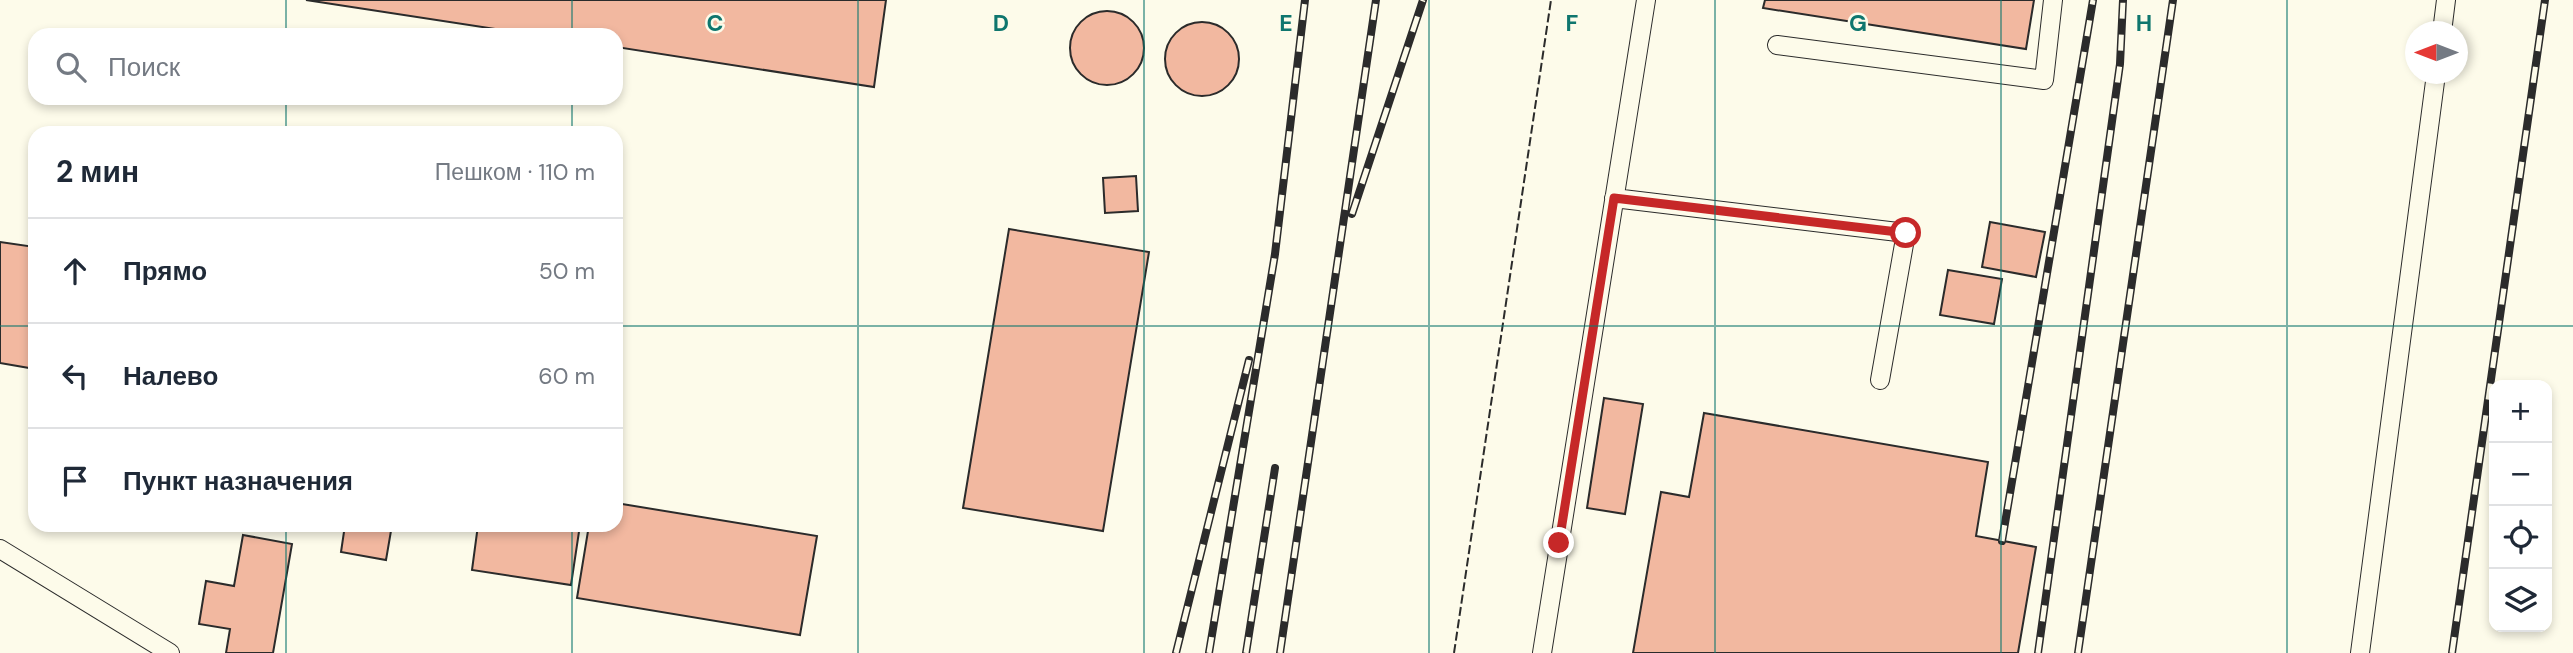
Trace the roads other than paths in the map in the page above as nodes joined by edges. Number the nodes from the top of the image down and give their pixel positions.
1 (1646, 0) edge
2 (2053, 0) edge
3 (2446, 0) edge
4 (2443, 21) edge
5 (1777, 45) dead end
6 (2435, 84) edge
7 (1614, 198) junction
8 (1880, 380) dead end
9 (0, 549) edge
10 (170, 653) edge
11 (1542, 653) edge
12 (2360, 653) edge

1 - 7 lane
2 - 5 lane
3 - 4 lane
6 - 12 lane
7 - 8 lane
7 - 11 lane
9 - 10 lane

